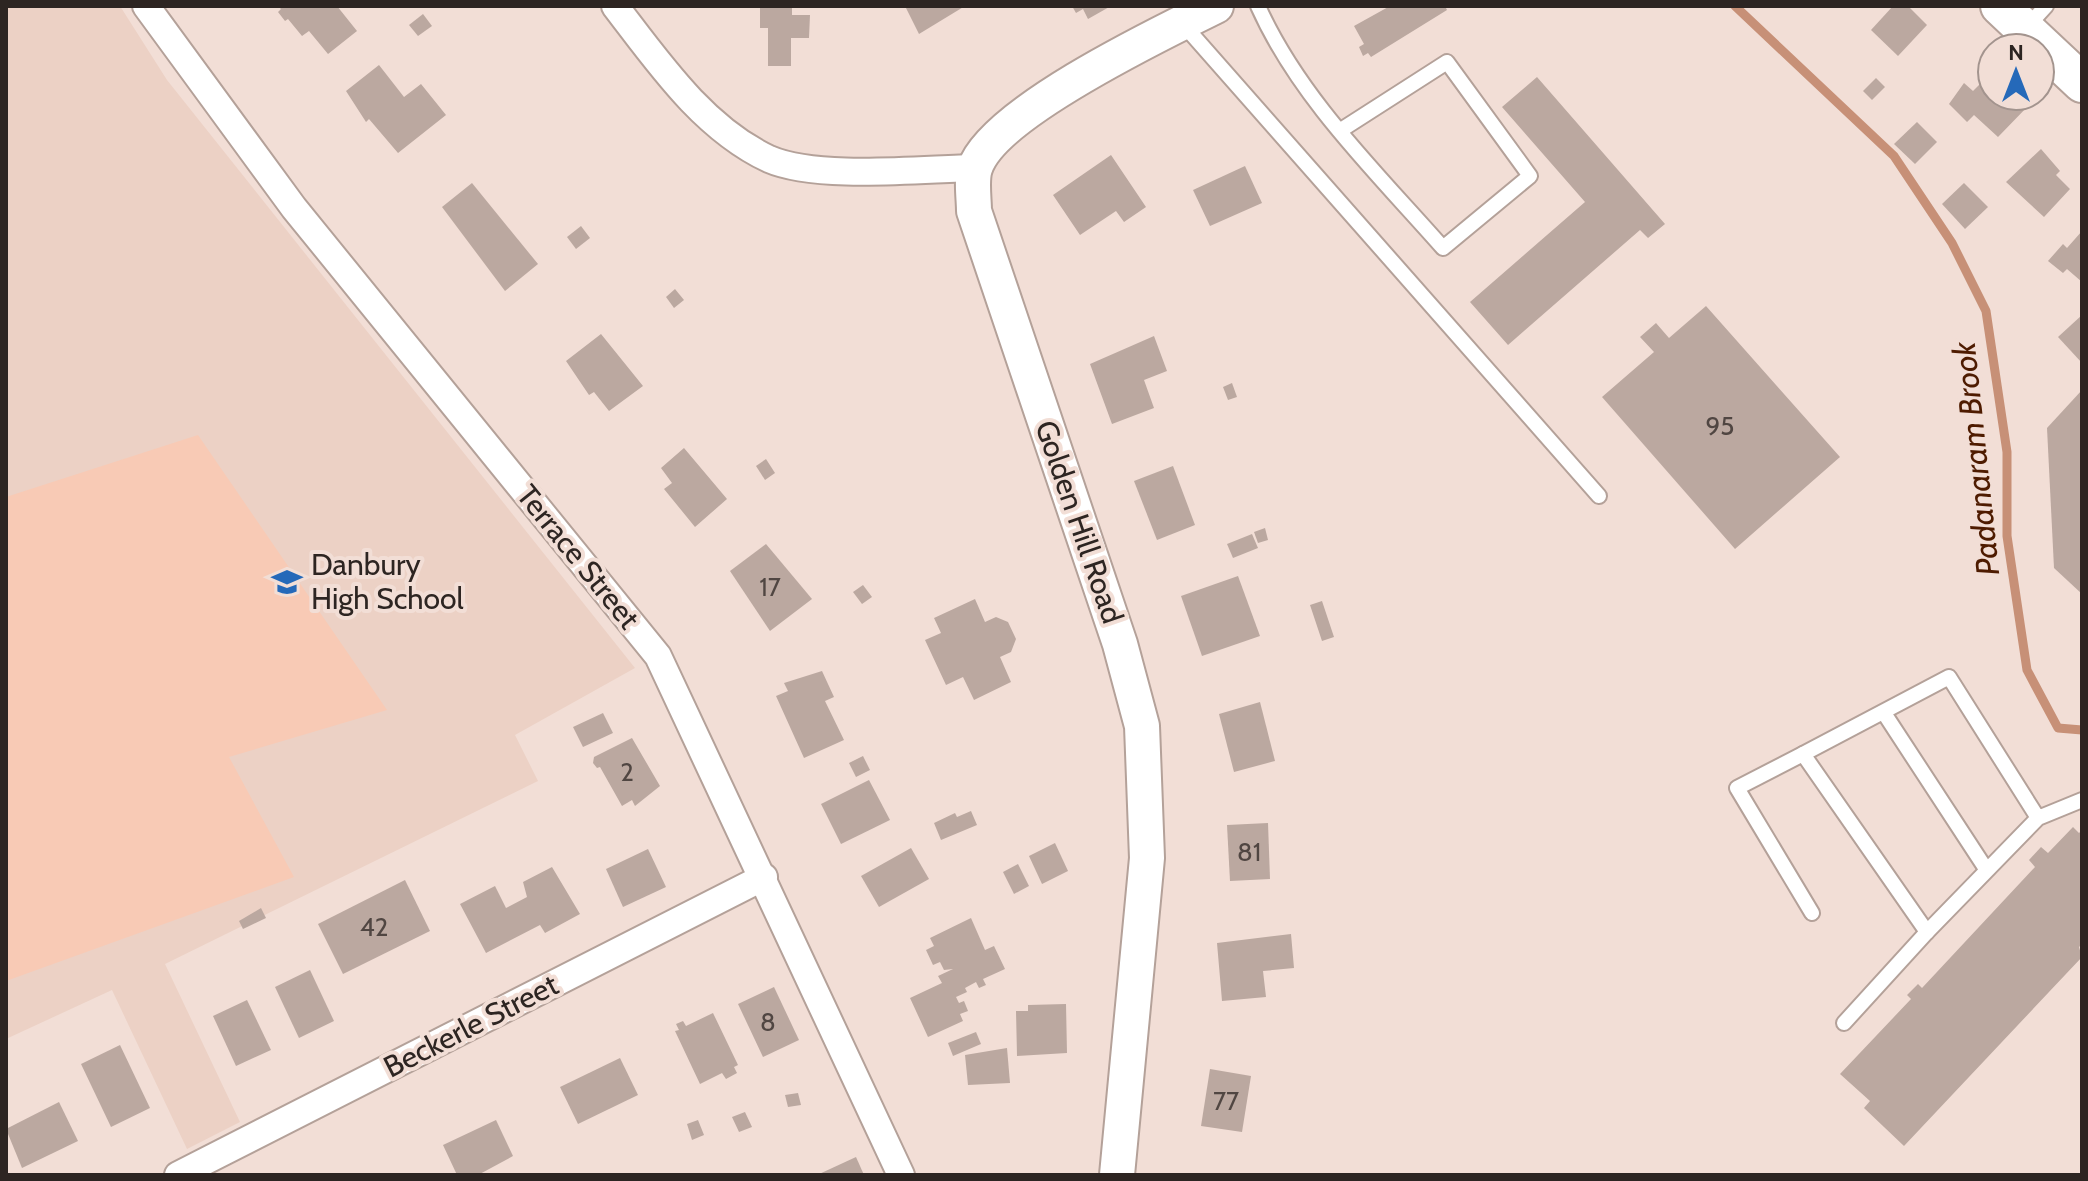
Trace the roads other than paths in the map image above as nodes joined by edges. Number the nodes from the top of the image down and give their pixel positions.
1 (146, 6) edge
2 (615, 6) edge
3 (1216, 6) edge
4 (1258, 6) edge
5 (2023, 14) edge
6 (1182, 23) junction
7 (2082, 83) edge
8 (1341, 130) junction
9 (975, 168) junction
10 (1599, 496) dead end
11 (1884, 713) junction
12 (1803, 754) junction
13 (2082, 800) edge
14 (2038, 818) junction
15 (1986, 869) junction
16 (764, 877) junction
17 (1812, 913) dead end
18 (1927, 932) junction
19 (1844, 1023) dead end
20 (178, 1175) edge
21 (901, 1175) edge
22 (1117, 1175) edge

1 - 16 street, Terrace Street
2 - 9 street
3 - 6 street
4 - 8 lane
5 - 7 main road
6 - 9 street
6 - 10 lane
8 - 8 lane
9 - 22 street, Golden Hill Road
11 - 12 lane
11 - 14 lane
11 - 15 lane
12 - 17 lane
12 - 18 lane
13 - 14 lane
14 - 15 lane
15 - 18 lane
16 - 20 street, Beckerle Street
16 - 21 street, Terrace Street
18 - 19 lane

